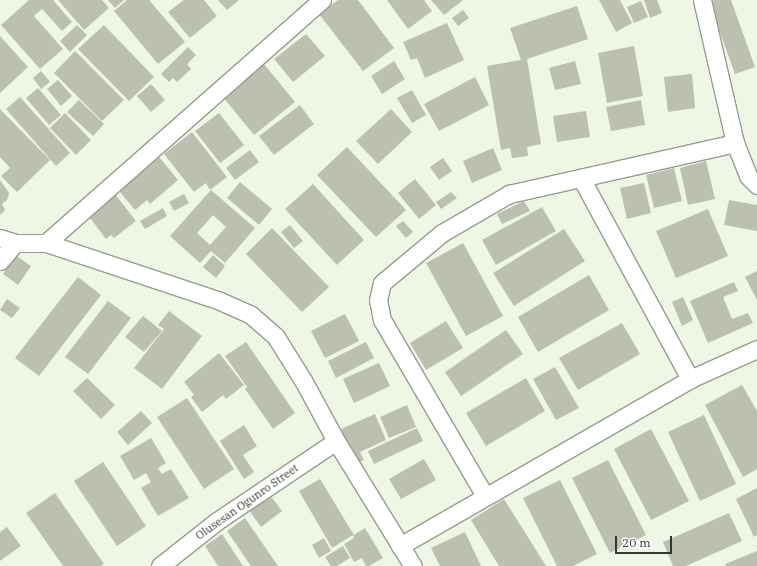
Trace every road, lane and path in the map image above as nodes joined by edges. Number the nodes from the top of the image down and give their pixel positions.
1 (322, 0) edge
2 (702, 0) edge
3 (735, 143) junction
4 (582, 178) junction
5 (757, 185) edge
6 (8, 241) edge
7 (46, 243) junction
8 (0, 262) edge
9 (757, 349) edge
10 (690, 379) junction
11 (336, 441) junction
12 (485, 496) junction
13 (400, 546) junction
14 (160, 566) edge
15 (413, 566) edge

1 - 7 street
2 - 3 street
3 - 4 street
3 - 5 street
4 - 10 street
4 - 12 street
6 - 7 street
6 - 8 street
7 - 11 street
9 - 10 street
10 - 12 street
11 - 13 street
11 - 14 street, Olusesan Ogunro Street
12 - 13 street
13 - 15 street

